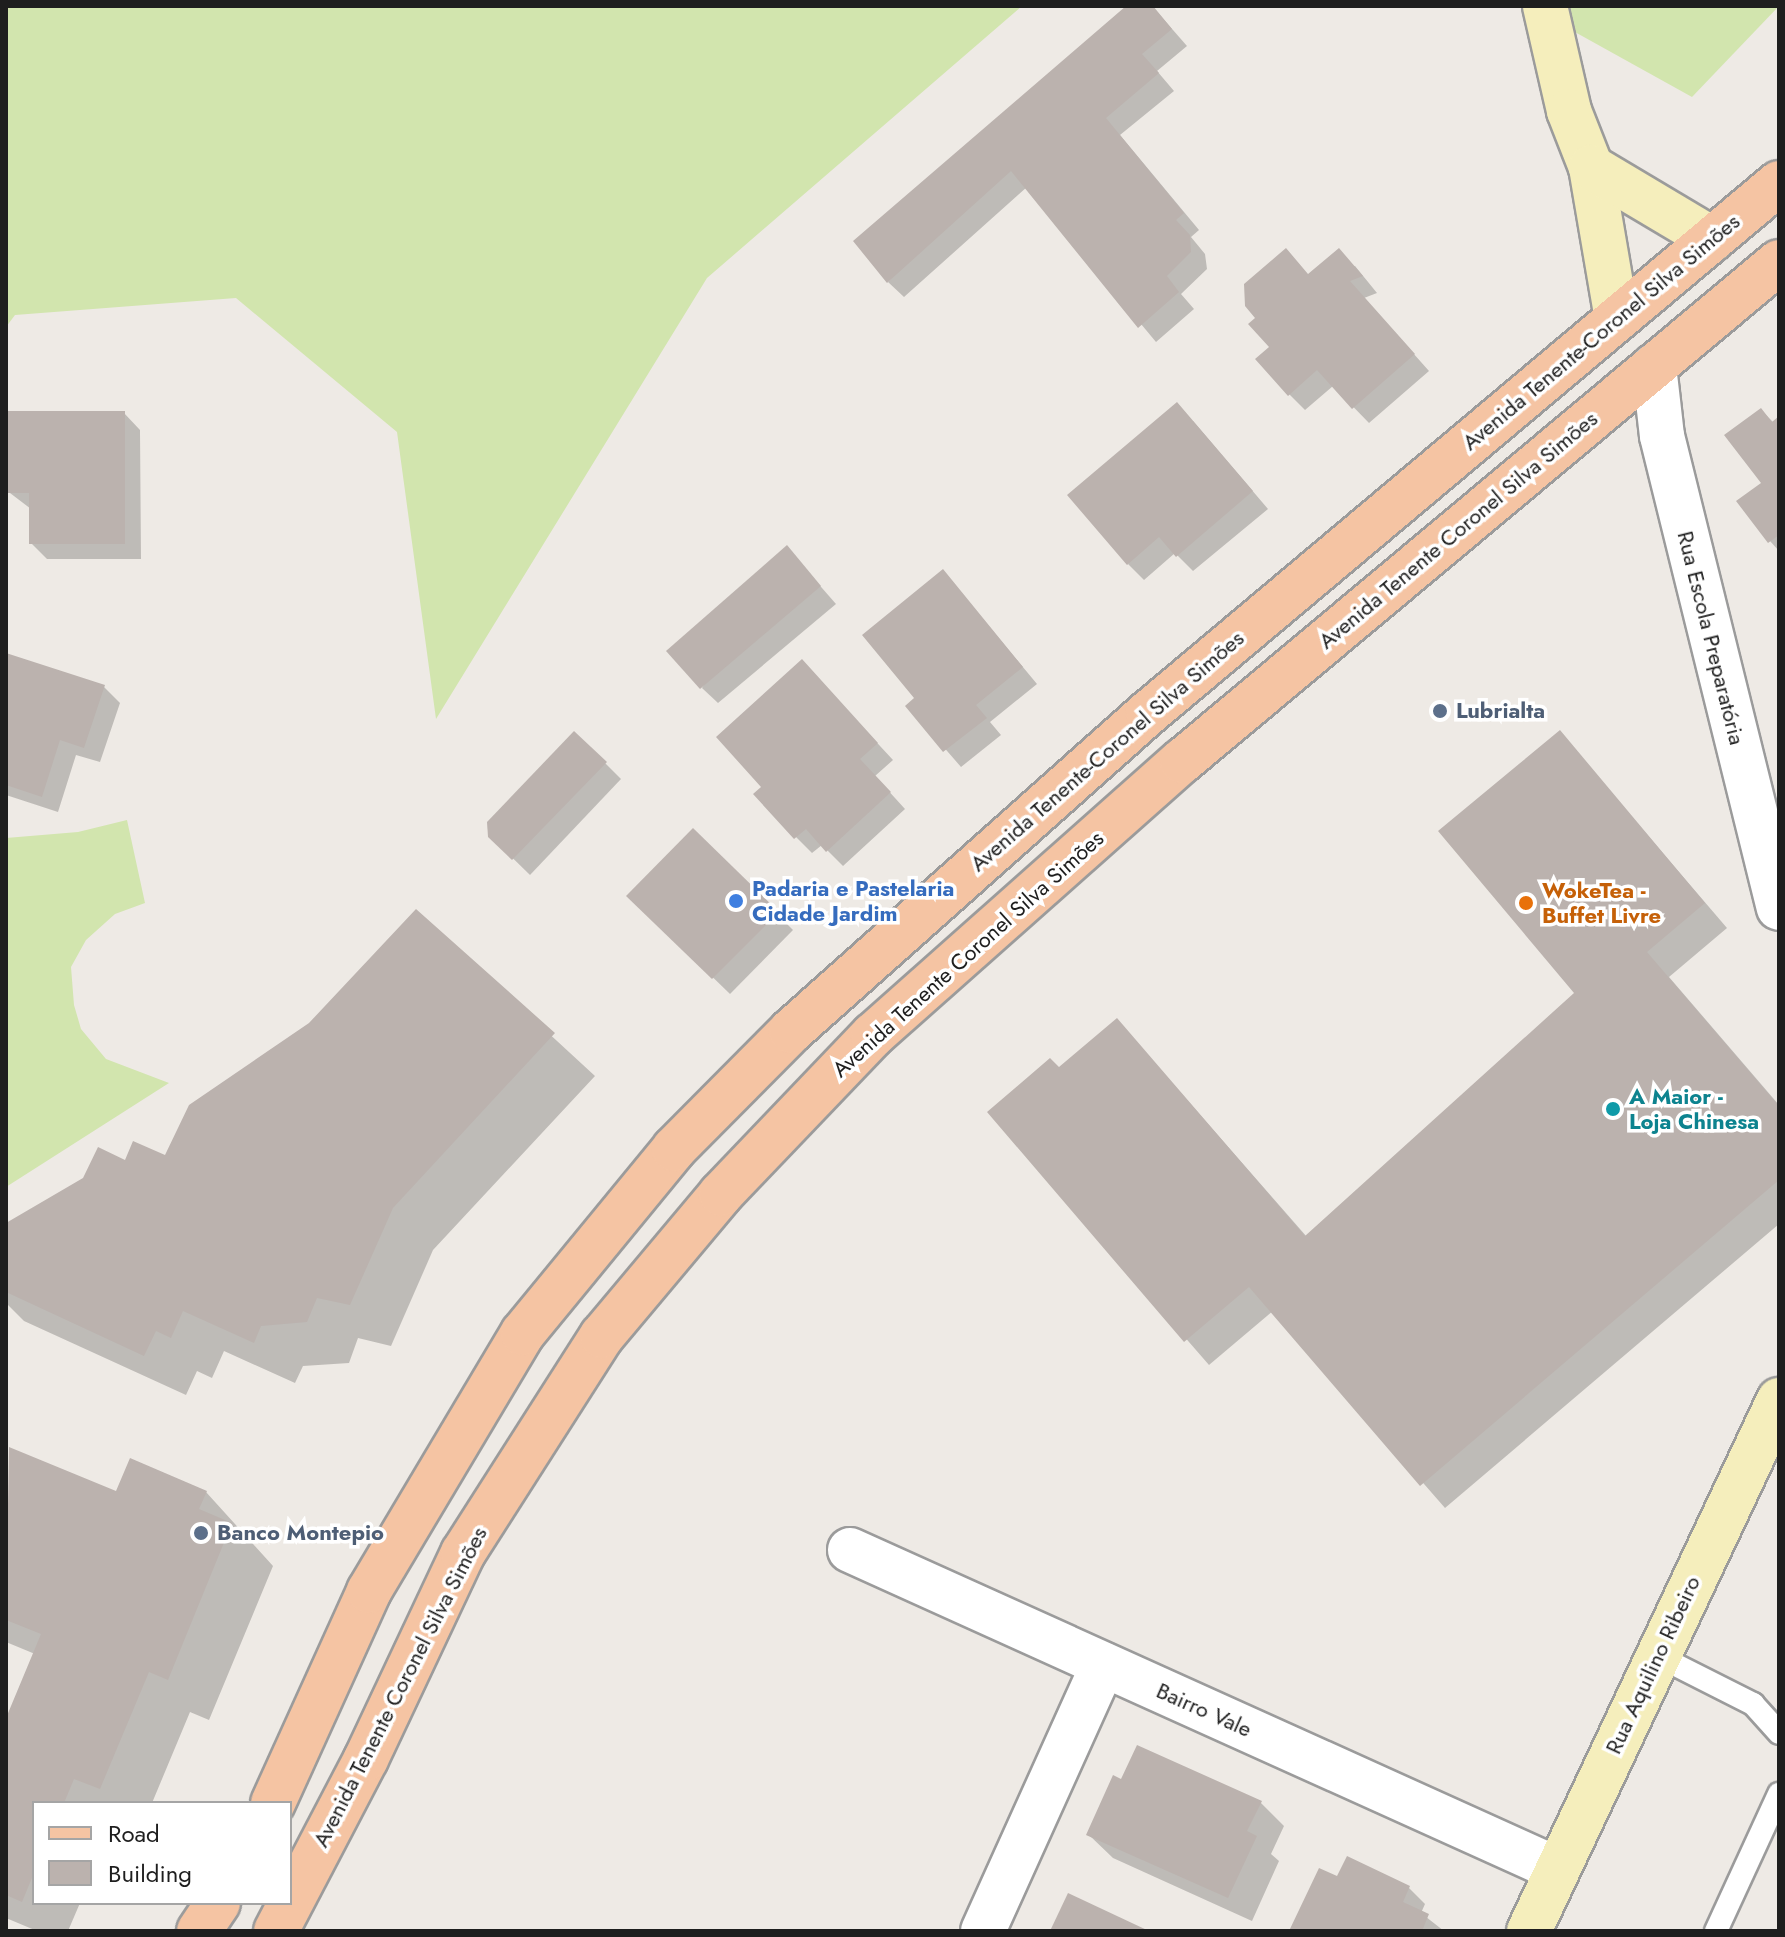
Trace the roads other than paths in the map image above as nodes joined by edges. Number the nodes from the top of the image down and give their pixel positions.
1 (1545, 6) edge
2 (1591, 167) junction
3 (1779, 183) edge
4 (1712, 239) junction
5 (1779, 262) edge
6 (1617, 319) junction
7 (1654, 366) junction
8 (1779, 908) edge
9 (1775, 1414) edge
10 (850, 1550) dead end
11 (1656, 1655) junction
12 (1103, 1665) junction
13 (1779, 1733) edge
14 (1779, 1794) edge
15 (274, 1801) edge
16 (1557, 1869) junction
17 (292, 1900) edge
18 (217, 1905) edge
19 (290, 1905) edge
20 (199, 1931) edge
21 (276, 1931) edge
22 (983, 1931) edge
23 (1529, 1931) edge
24 (1716, 1931) edge

1 - 2 street
2 - 4 street
2 - 6 street
3 - 4 main road, Avenida Tenente-Coronel Silva Simões
4 - 6 main road, Avenida Tenente-Coronel Silva Simões
5 - 7 main road, Avenida Tenente Coronel Silva Simões
6 - 15 main road, Avenida Tenente-Coronel Silva Simões
7 - 8 street, Rua Escola Preparatória
7 - 17 main road, Avenida Tenente Coronel Silva Simões
9 - 11 street, Rua Aquilino Ribeiro
10 - 12 street, Bairro Vale
11 - 13 lane
11 - 16 street, Rua Aquilino Ribeiro
12 - 16 street, Bairro Vale
12 - 22 street
14 - 24 lane
16 - 23 street, Rua Aquilino Ribeiro
18 - 20 main road
19 - 21 main road, Avenida Tenente Coronel Silva Simões

